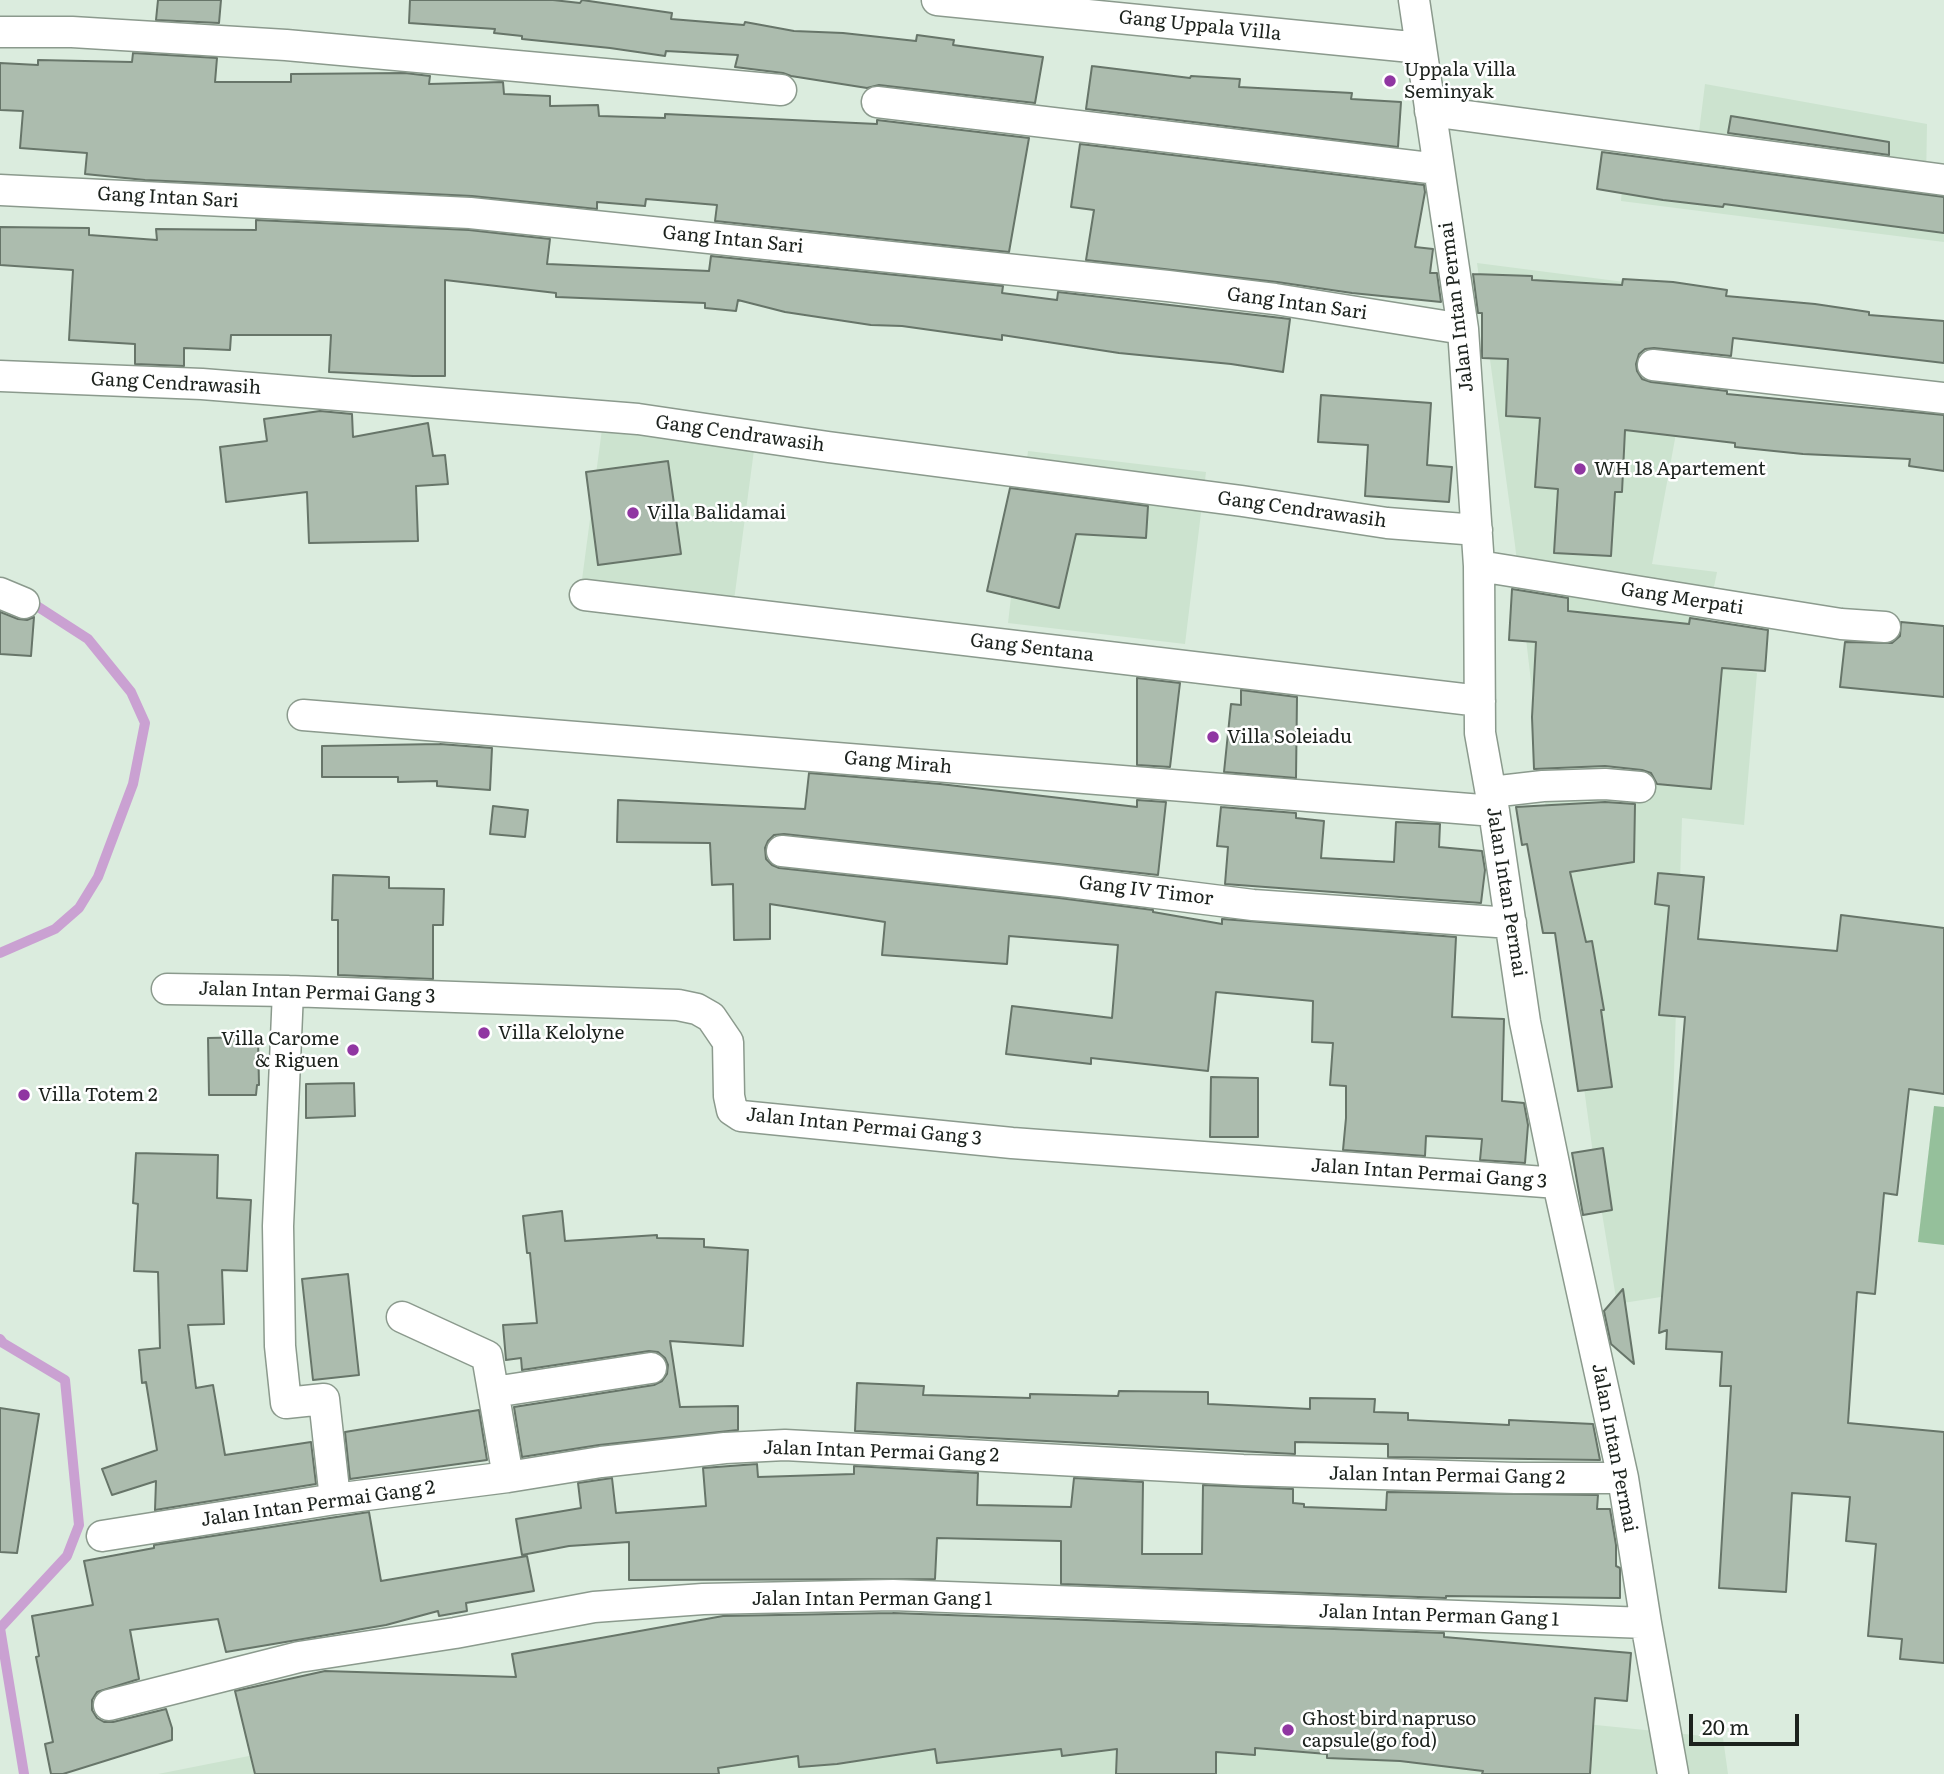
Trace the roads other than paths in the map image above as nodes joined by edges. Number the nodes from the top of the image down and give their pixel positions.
1 (937, 0) edge
2 (1414, 0) edge
3 (0, 32) edge
4 (1421, 48) junction
5 (780, 90) dead end
6 (877, 102) dead end
7 (1430, 111) junction
8 (1438, 169) junction
9 (1944, 180) edge
10 (0, 190) edge
11 (1464, 329) junction
12 (1653, 365) dead end
13 (0, 376) edge
14 (1944, 398) edge
15 (1477, 530) junction
16 (1479, 566) junction
17 (584, 596) dead end
18 (1885, 627) dead end
19 (1480, 701) junction
20 (303, 715) dead end
21 (1640, 787) dead end
22 (1492, 802) junction
23 (782, 851) dead end
24 (1511, 923) junction
25 (167, 989) dead end
26 (288, 991) junction
27 (1558, 1183) junction
28 (402, 1317) dead end
29 (651, 1368) dead end
30 (494, 1392) junction
31 (508, 1477) junction
32 (1623, 1478) junction
33 (335, 1499) junction
34 (102, 1536) dead end
35 (1646, 1623) junction
36 (109, 1706) dead end
37 (1673, 1774) edge

1 - 4 street, Gang Uppala Villa
2 - 4 street, Jalan Intan Permai
3 - 5 street
4 - 7 street, Jalan Intan Permai
6 - 8 street
7 - 8 street, Jalan Intan Permai
7 - 9 street
8 - 11 street, Jalan Intan Permai
10 - 11 street, Gang Intan Sari
11 - 15 street, Jalan Intan Permai
12 - 14 street
13 - 15 street, Gang Cendrawasih
15 - 16 street, Jalan Intan Permai
16 - 18 street, Gang Merpati
16 - 19 street, Jalan Intan Permai
17 - 19 street, Gang Sentana
19 - 22 street, Jalan Intan Permai
20 - 22 street, Gang Mirah
21 - 22 street, Gang Mirah
22 - 24 street, Jalan Intan Permai
23 - 24 street, Gang IV Timor
24 - 27 street, Jalan Intan Permai
25 - 26 street, Jalan Intan Permai Gang 3
26 - 27 street, Jalan Intan Permai Gang 3
26 - 33 street
27 - 32 street, Jalan Intan Permai
28 - 30 street
29 - 30 street
30 - 31 street
31 - 32 street, Jalan Intan Permai Gang 2
31 - 33 street, Jalan Intan Permai Gang 2
32 - 35 street, Jalan Intan Permai
33 - 34 street, Jalan Intan Permai Gang 2
35 - 36 street, Jalan Intan Perman Gang 1
35 - 37 street, Jalan Intan Permai

